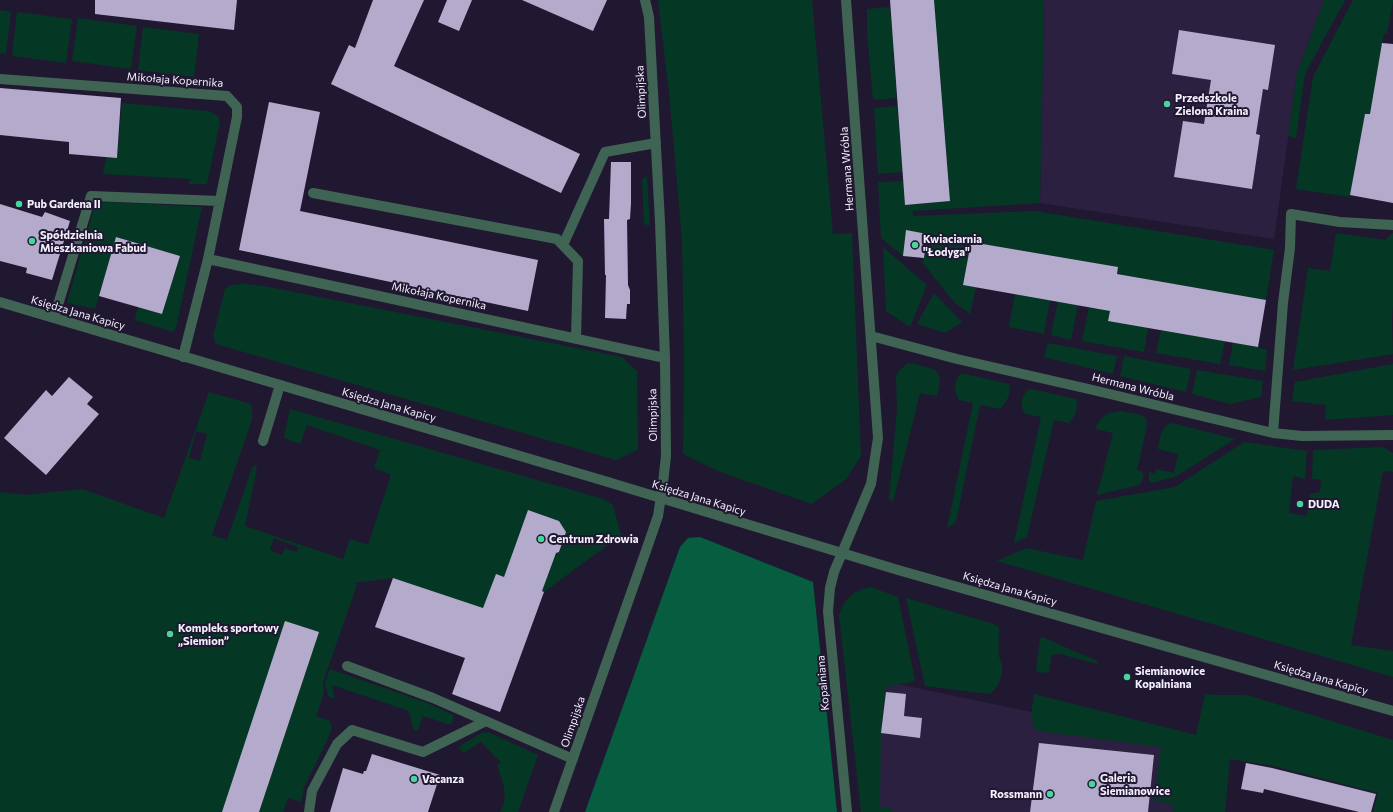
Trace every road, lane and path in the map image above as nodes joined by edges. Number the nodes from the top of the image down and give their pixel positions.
1 (645, 0) edge
2 (846, 0) edge
3 (0, 79) edge
4 (656, 143) junction
5 (313, 193) dead end
6 (220, 201) junction
7 (1393, 225) edge
8 (564, 245) junction
9 (208, 259) junction
10 (0, 302) edge
11 (54, 318) junction
12 (871, 336) junction
13 (576, 338) junction
14 (183, 357) junction
15 (665, 358) junction
16 (280, 385) junction
17 (1273, 433) junction
18 (1393, 435) edge
19 (263, 441) dead end
20 (661, 498) junction
21 (842, 553) junction
22 (347, 666) dead end
23 (1393, 711) edge
24 (486, 721) junction
25 (573, 759) junction
26 (309, 812) edge
27 (554, 812) edge
28 (847, 812) edge

1 - 4 street, Olimpijska
2 - 12 street, Hermana Wróbla
3 - 6 street, Mikołaja Kopernika
4 - 8 street
4 - 15 street, Olimpijska
5 - 8 street
6 - 9 street, Mikołaja Kopernika
6 - 11 street
7 - 17 street
8 - 13 street
9 - 13 street, Mikołaja Kopernika
9 - 14 street, Mikołaja Kopernika
10 - 11 street, Księdza Jana Kapicy
11 - 14 street, Księdza Jana Kapicy
12 - 17 street, Hermana Wróbla
12 - 21 street, Hermana Wróbla
13 - 15 street, Mikołaja Kopernika
14 - 16 street, Księdza Jana Kapicy
15 - 20 street, Olimpijska
16 - 19 street
16 - 20 street, Księdza Jana Kapicy
17 - 18 street, Hermana Wróbla
20 - 21 street, Księdza Jana Kapicy
20 - 25 street, Olimpijska
21 - 23 street, Księdza Jana Kapicy
21 - 28 street, Kopalniana
22 - 24 street
24 - 25 street
24 - 26 street
25 - 27 street, Olimpijska

